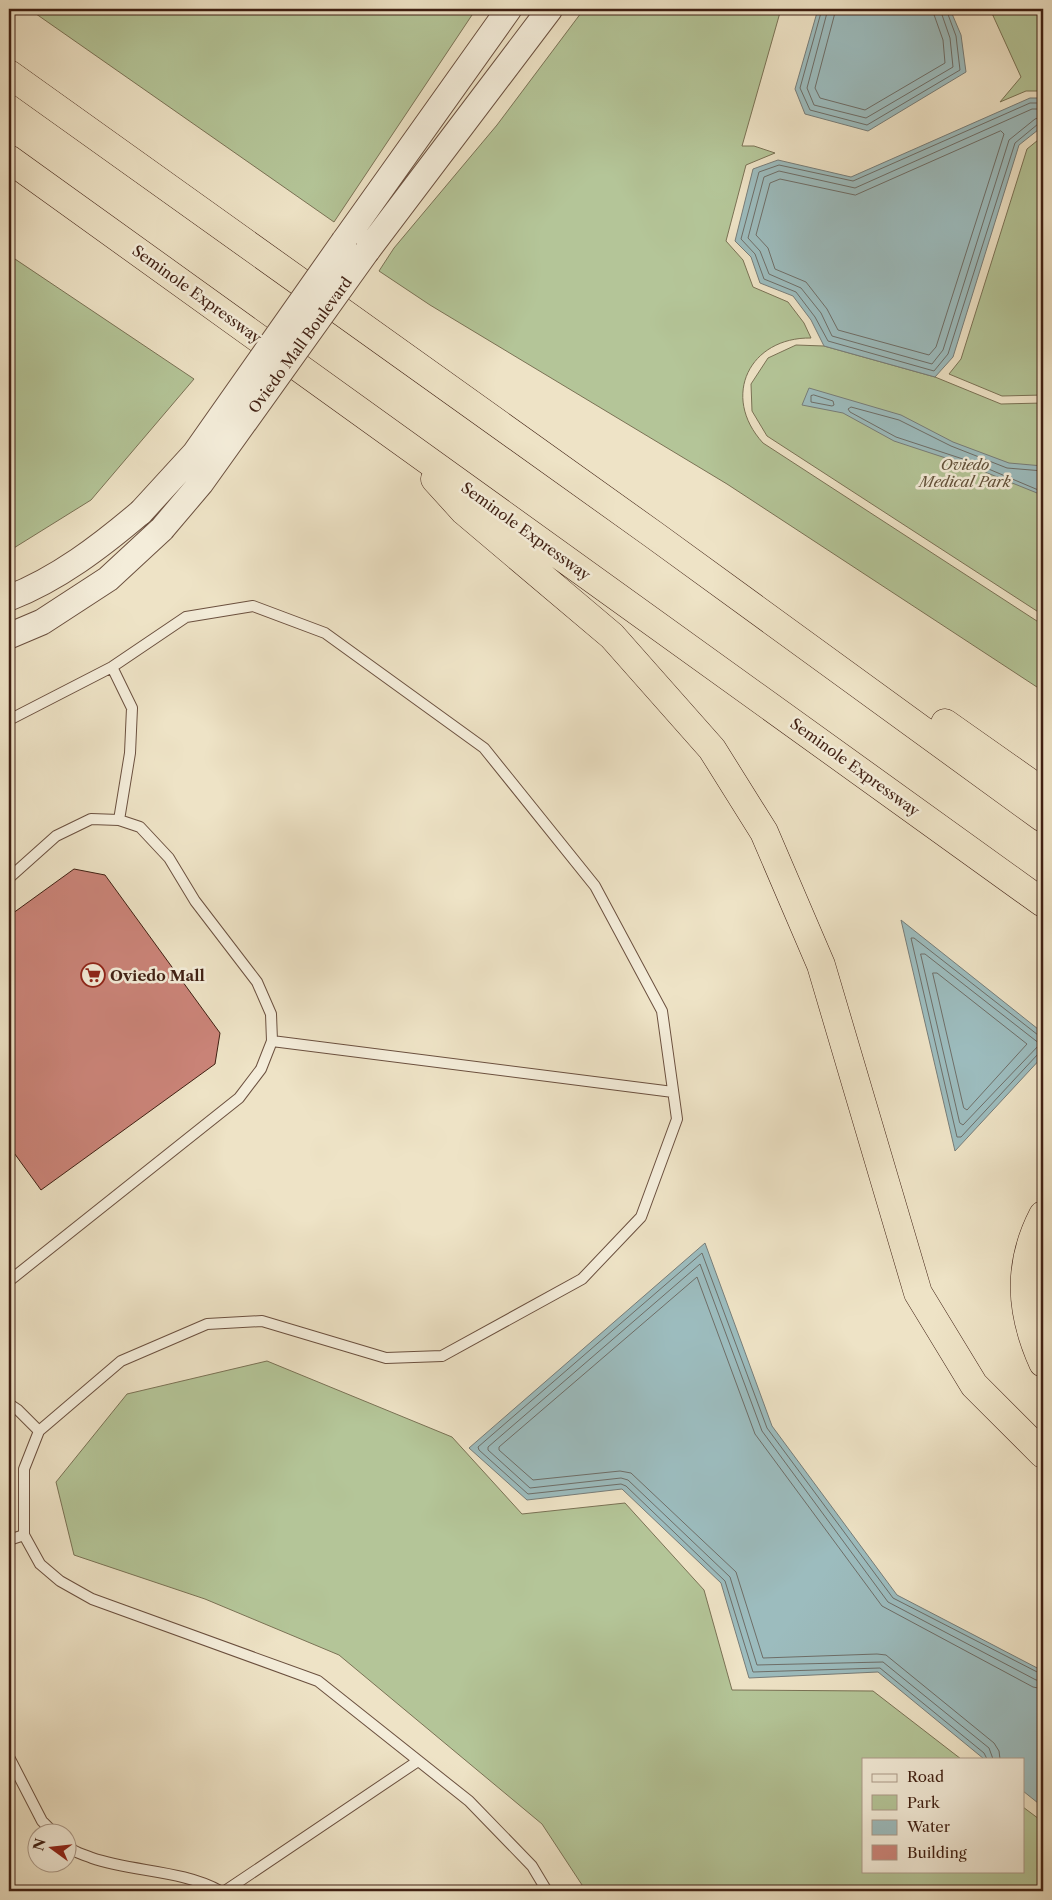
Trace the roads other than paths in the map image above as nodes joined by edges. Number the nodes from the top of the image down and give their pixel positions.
1 (509, 9) edge
2 (550, 9) edge
3 (9, 74) edge
4 (9, 159) edge
5 (474, 505) junction
6 (654, 535) junction
7 (9, 598) edge
8 (9, 636) edge
9 (112, 666) junction
10 (9, 720) edge
11 (1043, 792) edge
12 (1043, 818) edge
13 (119, 820) junction
14 (9, 878) edge
15 (1043, 903) edge
16 (272, 1041) junction
17 (673, 1092) junction
18 (1043, 1215) edge
19 (9, 1281) edge
20 (1043, 1363) edge
21 (9, 1404) edge
22 (39, 1431) junction
23 (1043, 1454) edge
24 (24, 1535) junction
25 (9, 1540) edge
26 (9, 1757) edge
27 (418, 1761) junction
28 (43, 1822) edge
29 (78, 1853) edge
30 (220, 1891) edge
31 (225, 1891) edge
32 (547, 1891) edge

1 - 7 street, Oviedo Mall Boulevard, bridge
2 - 8 street, Oviedo Mall Boulevard, bridge
3 - 6 highway
4 - 5 highway, Seminole Expressway
5 - 15 highway, Seminole Expressway
5 - 23 highway
6 - 11 highway
6 - 12 highway
9 - 10 lane
9 - 13 lane
9 - 17 lane
13 - 14 lane
13 - 16 lane
16 - 17 lane
16 - 19 lane
17 - 22 lane
18 - 20 highway
21 - 22 lane
22 - 24 lane
24 - 25 lane
24 - 27 lane
26 - 28 lane
27 - 31 lane
27 - 32 lane
29 - 30 lane

